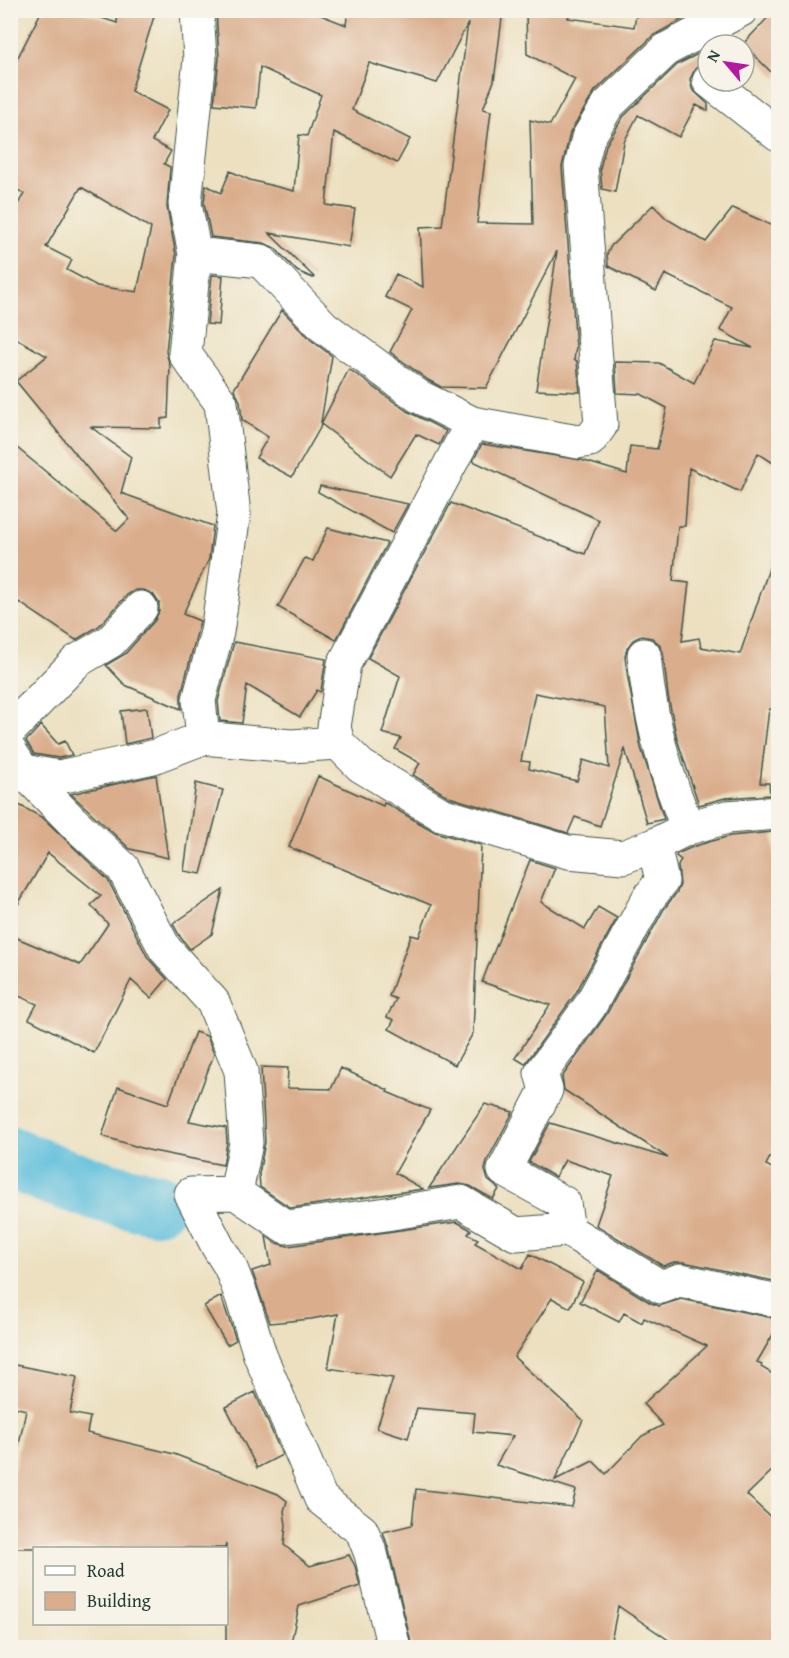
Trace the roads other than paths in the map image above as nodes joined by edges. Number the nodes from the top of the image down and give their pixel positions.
1 (197, 10) edge
2 (741, 10) edge
3 (667, 49) junction
4 (696, 72) edge
5 (724, 93) edge
6 (778, 135) edge
7 (195, 254) junction
8 (472, 423) junction
9 (141, 608) dead end
10 (644, 655) dead end
11 (10, 730) edge
12 (203, 738) junction
13 (338, 743) junction
14 (14, 766) edge
15 (778, 815) edge
16 (687, 828) junction
17 (654, 845) junction
18 (236, 1193) junction
19 (568, 1230) junction
20 (778, 1301) edge
21 (394, 1647) edge

1 - 7 street
2 - 3 street
3 - 4 street
3 - 8 street
5 - 6 street
7 - 8 street
7 - 12 street
8 - 13 street
9 - 11 street
10 - 16 street
12 - 13 street
12 - 14 street
13 - 17 street
14 - 18 street
15 - 16 street
16 - 17 street
17 - 19 street
18 - 19 street
18 - 21 street
19 - 20 street

